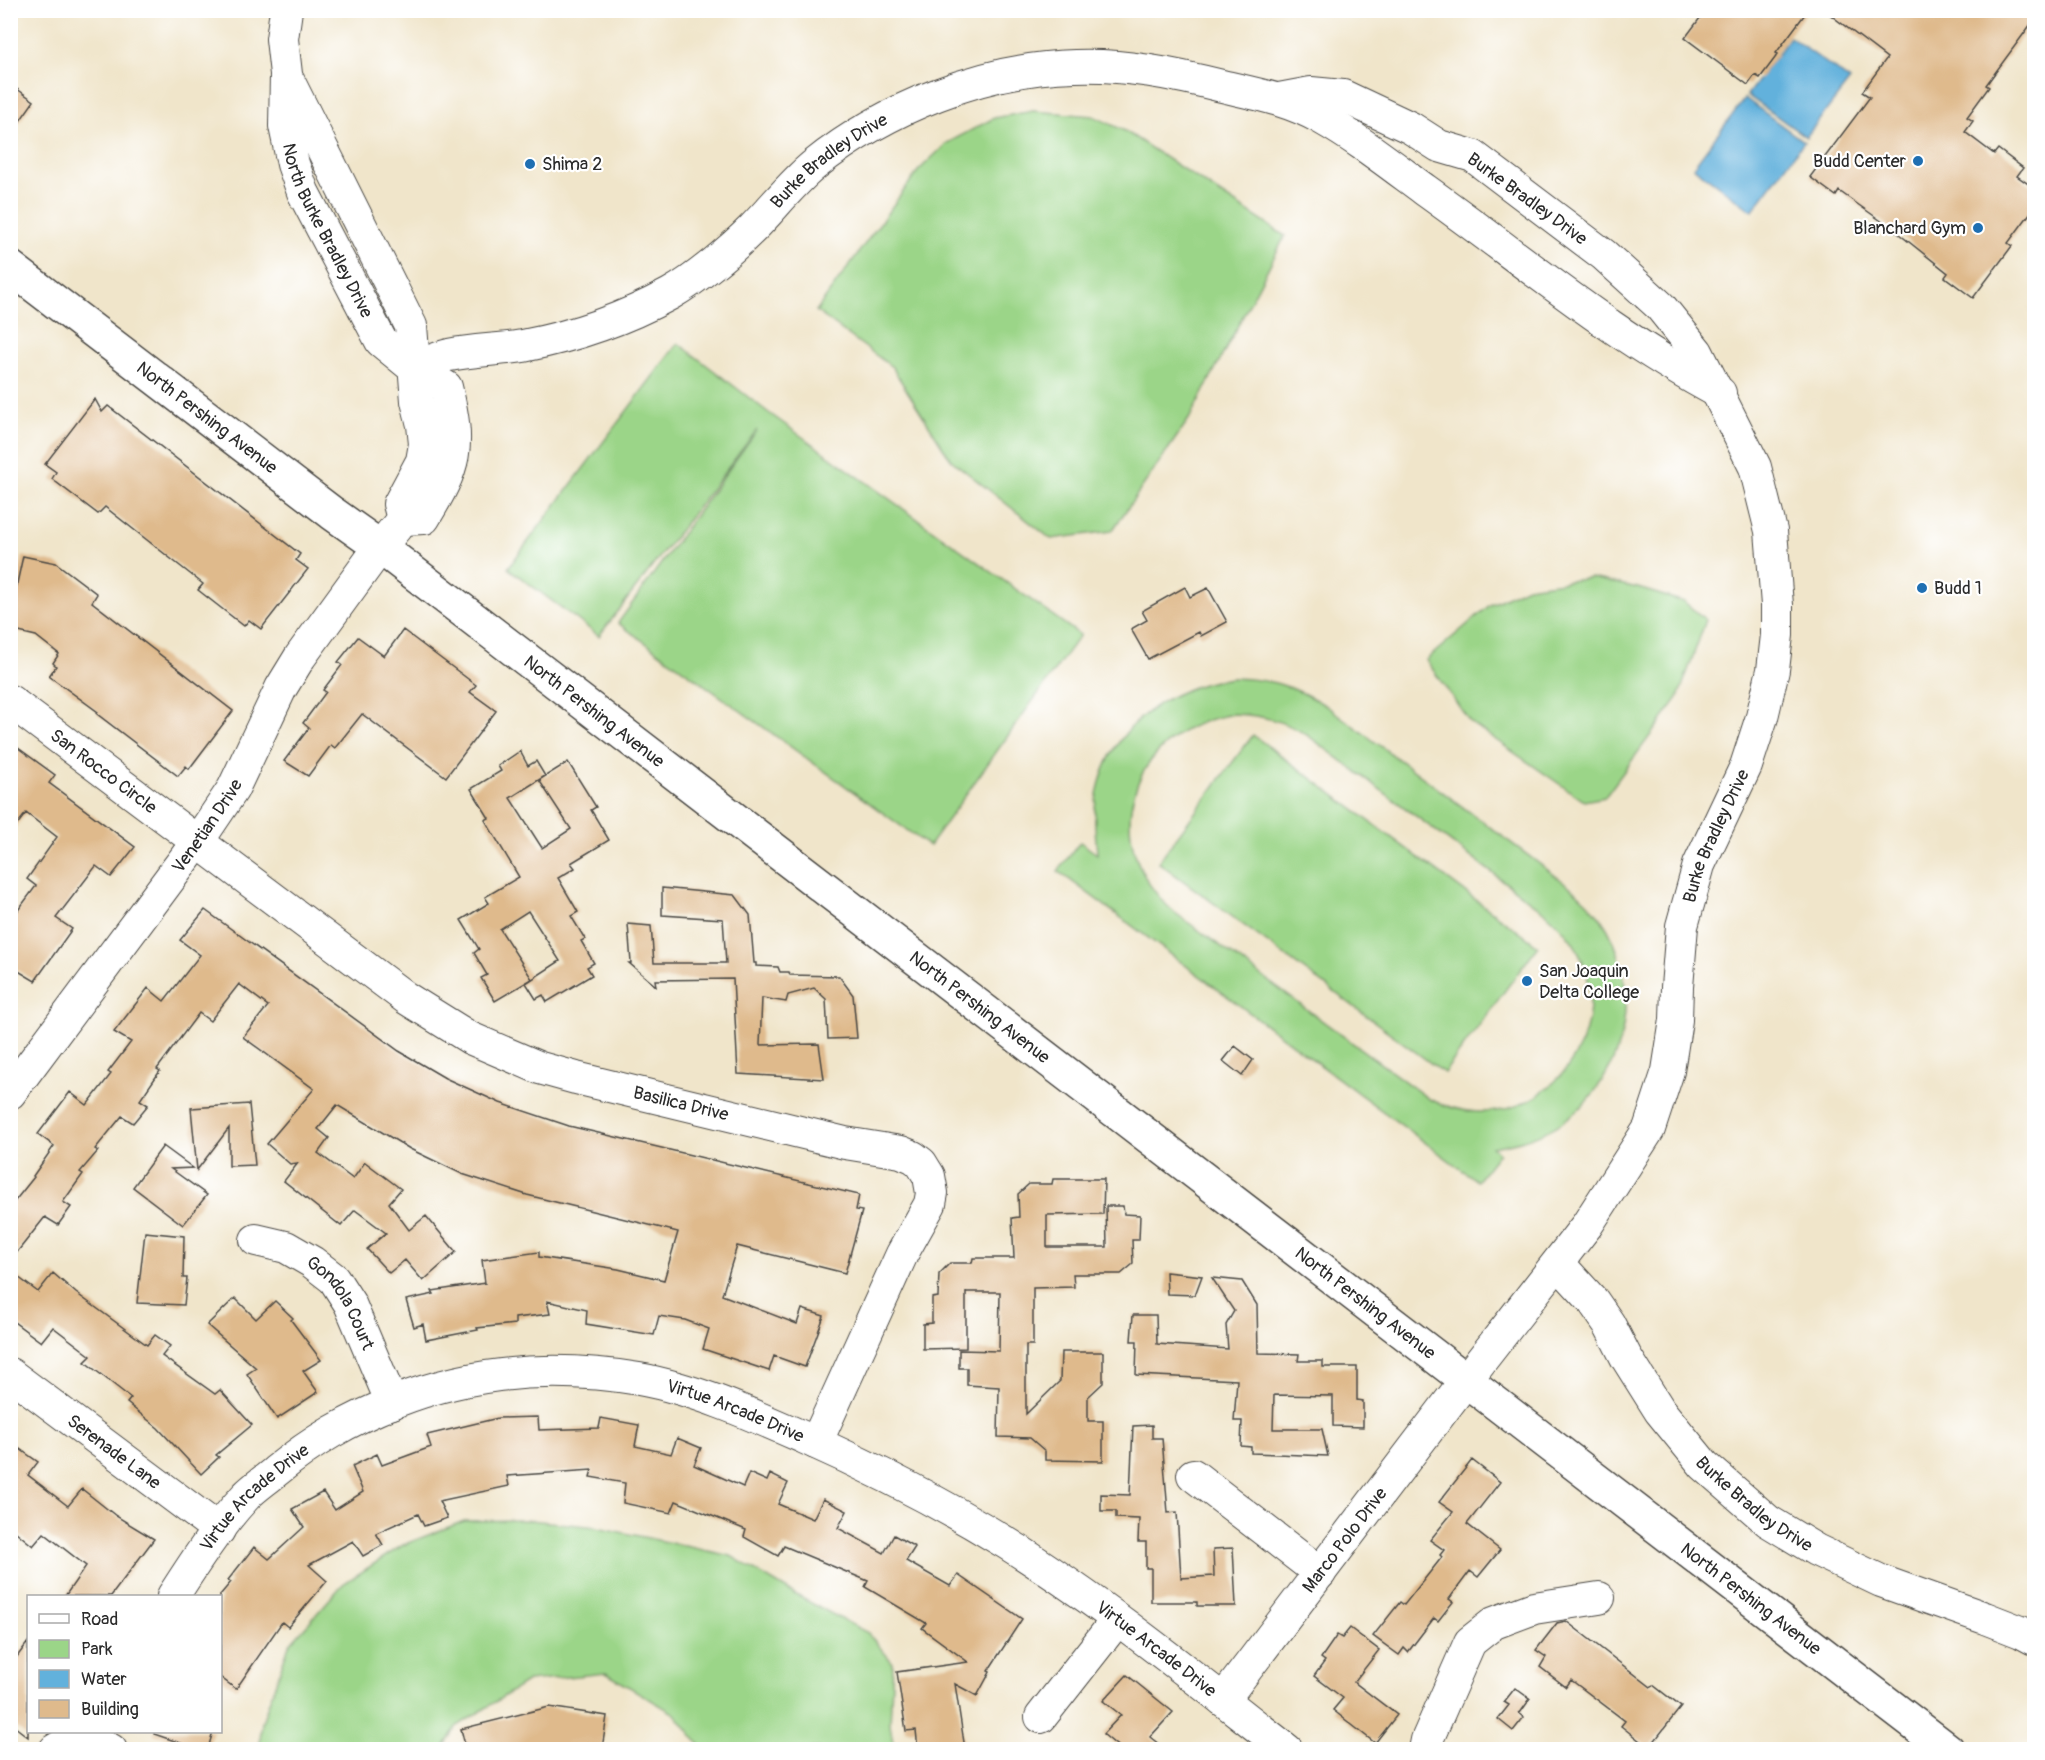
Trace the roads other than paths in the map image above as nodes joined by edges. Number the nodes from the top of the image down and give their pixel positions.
1 (286, 10) edge
2 (1279, 99) junction
3 (10, 267) edge
4 (414, 368) junction
5 (1720, 393) junction
6 (380, 547) junction
7 (10, 701) edge
8 (198, 841) junction
9 (10, 1093) edge
10 (256, 1240) dead end
11 (1558, 1263) junction
12 (10, 1374) edge
13 (1466, 1380) junction
14 (392, 1403) junction
15 (816, 1443) junction
16 (1193, 1475) dead end
17 (219, 1530) junction
18 (1320, 1573) junction
19 (174, 1595) edge
20 (1599, 1598) dead end
21 (1117, 1620) junction
22 (2034, 1639) edge
23 (1223, 1700) junction
24 (1041, 1717) dead end
25 (106, 1741) edge
26 (55, 1749) edge
27 (1287, 1749) edge
28 (1425, 1749) edge
29 (1948, 1749) edge

1 - 4 street, North Burke Bradley Drive
2 - 4 street, Burke Bradley Drive
2 - 5 street, Burke Bradley Drive
2 - 5 street, Burke Bradley Drive
3 - 6 main road, North Pershing Avenue
4 - 6 street, North Burke Bradley Drive
5 - 11 street, Burke Bradley Drive
6 - 8 street, Venetian Drive
6 - 13 main road, North Pershing Avenue
7 - 8 street, San Rocco Circle
8 - 9 street, Venetian Drive
8 - 15 street, Basilica Drive
10 - 14 street, Gondola Court
11 - 13 street, Burke Bradley Drive
11 - 22 street, Burke Bradley Drive
12 - 17 street, Serenade Lane
13 - 18 street, Marco Polo Drive
13 - 29 main road, North Pershing Avenue
14 - 15 street, Virtue Arcade Drive
14 - 17 street, Virtue Arcade Drive
15 - 21 street, Virtue Arcade Drive
16 - 18 street
17 - 19 street, Virtue Arcade Drive
18 - 23 street, Marco Polo Drive
20 - 28 street
21 - 23 street, Virtue Arcade Drive
21 - 24 street
23 - 27 street, Virtue Arcade Drive
25 - 26 street

